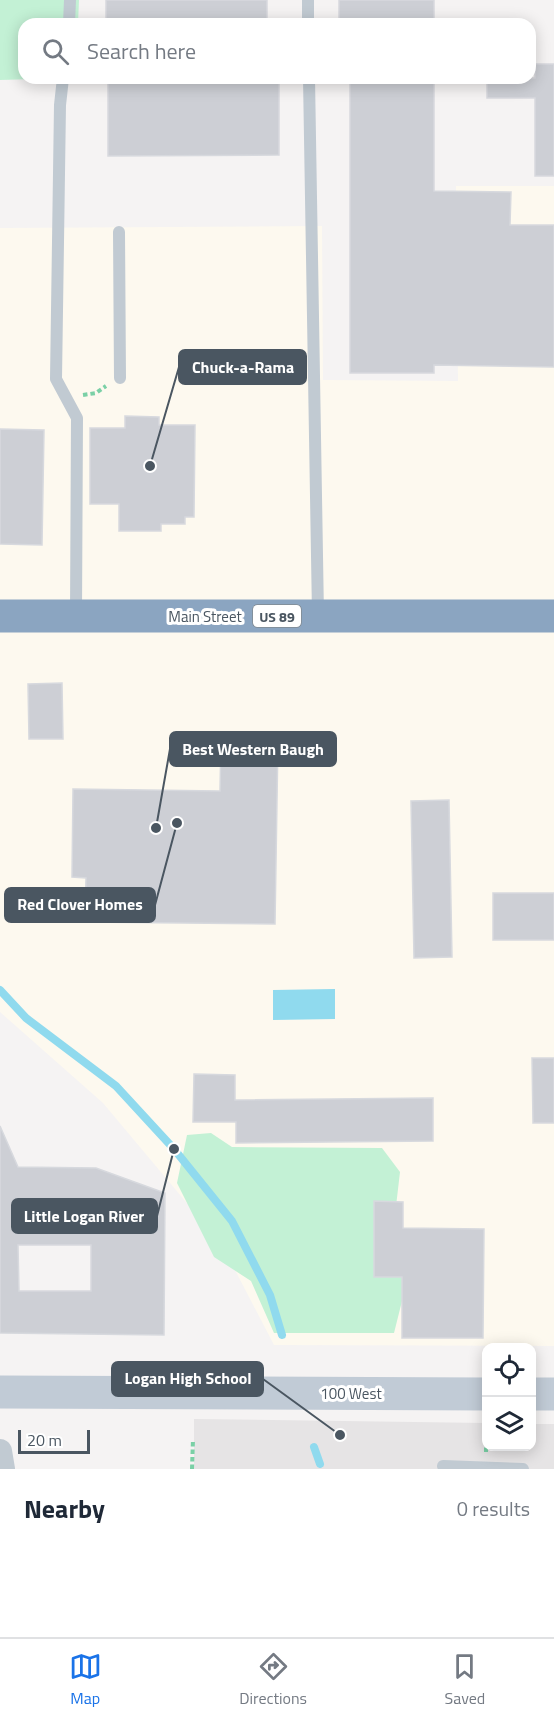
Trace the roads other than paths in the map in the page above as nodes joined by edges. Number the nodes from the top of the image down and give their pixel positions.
1 (70, 0) edge
2 (308, 0) edge
3 (69, 18) edge
4 (308, 18) edge
5 (63, 84) edge
6 (309, 84) edge
7 (119, 232) dead end
8 (120, 378) road end
9 (0, 616) edge
10 (76, 616) junction
11 (318, 616) junction
12 (554, 616) edge
13 (0, 1392) edge
14 (482, 1394) edge
15 (536, 1394) edge
16 (554, 1394) edge
17 (0, 1451) edge
18 (443, 1466) dead end
19 (3, 1469) edge
20 (523, 1469) edge

1 - 3 lane
2 - 4 lane
5 - 10 lane
6 - 11 lane
7 - 8 lane
9 - 10 highway, Main Street / US 89
10 - 11 highway, Main Street / US 89
11 - 12 highway, Main Street / US 89
13 - 14 street, 100 West
15 - 16 street
17 - 19 street
18 - 20 lane

